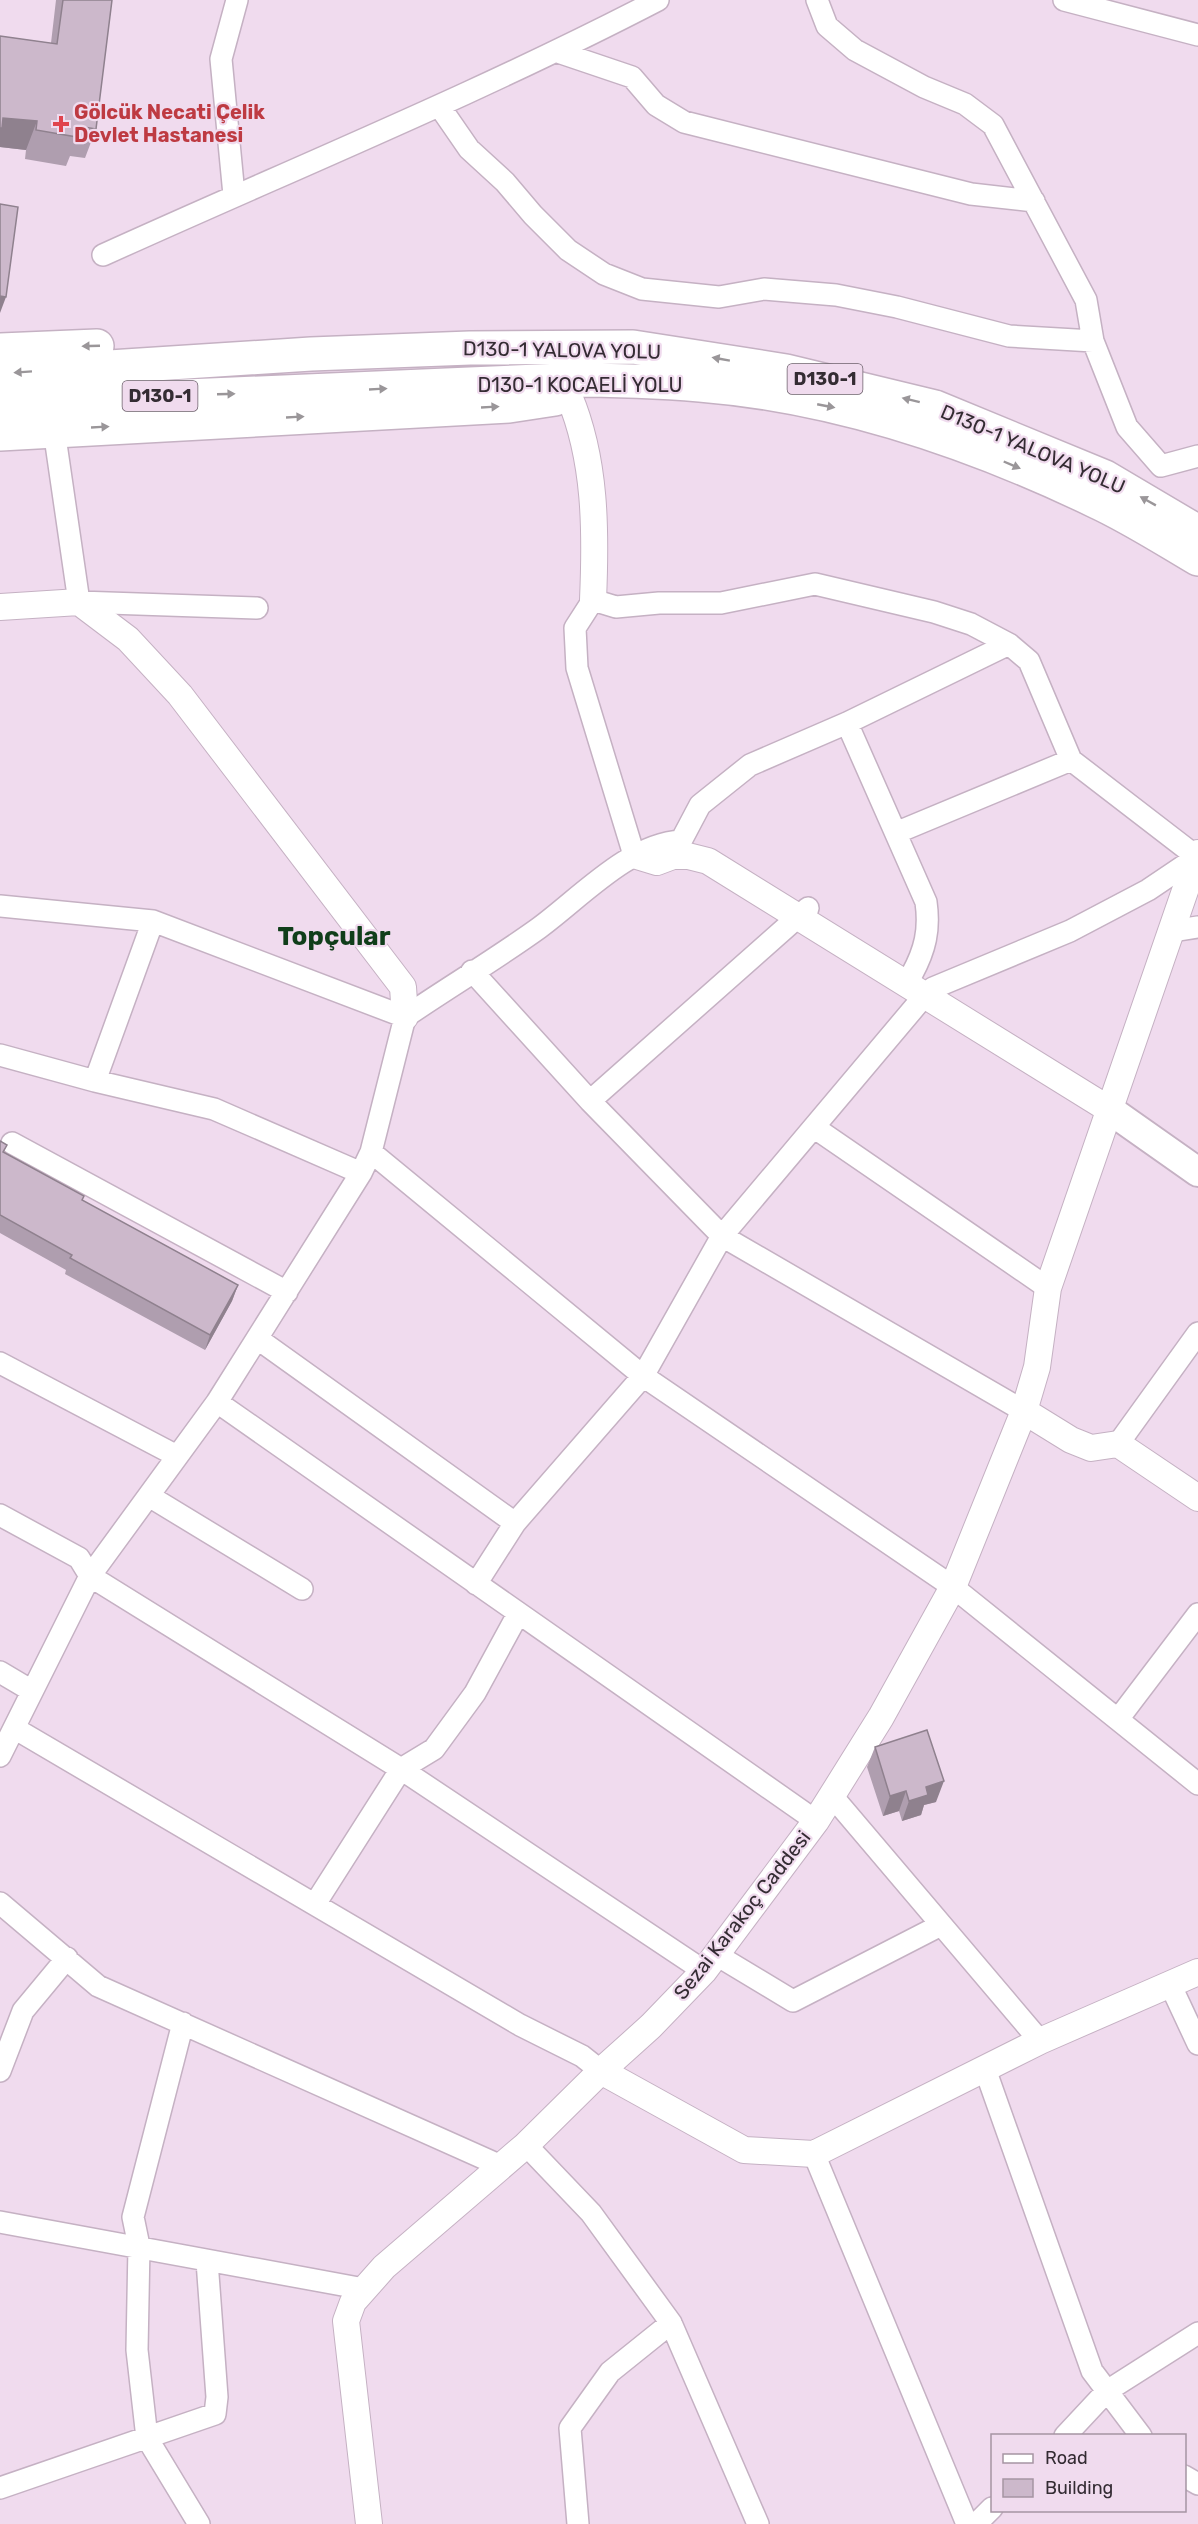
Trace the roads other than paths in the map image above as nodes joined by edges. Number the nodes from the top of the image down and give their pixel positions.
1 (237, 0) edge
2 (658, 0) edge
3 (818, 0) edge
4 (1064, 0) edge
5 (1198, 35) edge
6 (558, 52) junction
7 (440, 106) junction
8 (234, 195) junction
9 (1034, 201) junction
10 (103, 255) dead end
11 (1093, 341) junction
12 (0, 350) edge
13 (422, 350) junction
14 (0, 374) edge
15 (623, 380) junction
16 (569, 396) junction
17 (0, 404) edge
18 (54, 430) junction
19 (0, 434) edge
20 (1198, 456) edge
21 (1198, 532) edge
22 (1198, 559) edge
23 (593, 600) junction
24 (79, 602) junction
25 (0, 606) edge
26 (257, 608) dead end
27 (1009, 644) junction
28 (847, 723) junction
29 (1071, 760) junction
30 (898, 832) junction
31 (681, 841) junction
32 (634, 855) junction
33 (1197, 855) edge
34 (0, 906) edge
35 (803, 912) junction
36 (153, 921) junction
37 (1198, 927) edge
38 (1172, 931) junction
39 (472, 971) junction
40 (923, 986) junction
41 (405, 1017) junction
42 (0, 1055) edge
43 (95, 1081) junction
44 (590, 1101) junction
45 (1111, 1105) junction
46 (815, 1128) junction
47 (12, 1143) dead end
48 (371, 1152) junction
49 (1198, 1156) edge
50 (1198, 1172) edge
51 (361, 1173) junction
52 (722, 1236) junction
53 (1048, 1288) junction
54 (287, 1292) junction
55 (1198, 1333) edge
56 (258, 1339) junction
57 (0, 1363) edge
58 (643, 1376) junction
59 (217, 1402) junction
60 (1024, 1411) junction
61 (1118, 1444) junction
62 (177, 1456) junction
63 (149, 1496) junction
64 (1198, 1498) edge
65 (0, 1515) edge
66 (514, 1523) junction
67 (90, 1576) junction
68 (476, 1584) junction
69 (953, 1587) junction
70 (302, 1589) dead end
71 (518, 1614) junction
72 (1198, 1614) edge
73 (0, 1672) edge
74 (32, 1691) junction
75 (1119, 1718) junction
76 (14, 1728) junction
77 (0, 1756) edge
78 (401, 1769) junction
79 (1198, 1784) edge
80 (833, 1797) junction
81 (816, 1821) junction
82 (0, 1903) edge
83 (315, 1904) junction
84 (941, 1925) junction
85 (67, 1958) junction
86 (709, 1962) junction
87 (1198, 1972) edge
88 (1170, 1984) junction
89 (183, 2023) junction
90 (1040, 2041) junction
91 (1198, 2044) edge
92 (985, 2069) junction
93 (0, 2071) edge
94 (601, 2071) junction
95 (526, 2145) junction
96 (814, 2154) junction
97 (501, 2166) junction
98 (0, 2222) edge
99 (139, 2246) junction
100 (207, 2261) junction
101 (364, 2289) junction
102 (671, 2323) junction
103 (1198, 2333) edge
104 (1107, 2391) junction
105 (1067, 2434) edge
106 (1139, 2434) edge
107 (147, 2438) junction
108 (0, 2488) edge
109 (991, 2510) edge
110 (199, 2524) edge
111 (369, 2524) edge
112 (578, 2524) edge
113 (758, 2524) edge
114 (967, 2524) edge
115 (976, 2524) edge

1 - 8 street
2 - 6 street
3 - 9 street
4 - 5 street
6 - 7 street
6 - 9 street
7 - 8 street
7 - 11 street
8 - 10 street
9 - 11 street
11 - 20 street
13 -> 12 highway
13 -> 14 highway, D130-1 YALOVA YOLU / D130-1
21 -> 13 highway, D130-1 YALOVA YOLU / D130-1
15 - 16 highway
17 -> 15 highway, D130-1 KOCAELİ YOLU / D130-1
15 -> 22 highway, D130-1 KOCAELİ YOLU / D130-1
18 -> 16 highway
16 - 23 street
18 - 19 highway
18 - 24 street
23 - 27 street
23 - 32 street
24 - 25 street
24 - 26 street
24 - 41 street
27 - 28 street
27 - 29 street
28 - 30 street
28 - 31 street
29 - 30 street
29 - 33 street
30 - 40 street
31 - 32 street
31 - 35 street
32 - 35 street
32 - 39 street
33 - 38 street, Sezai Karakoç Caddesi
33 - 40 street
34 - 36 street
35 - 40 street
35 - 44 street
36 - 41 street
36 - 43 street
37 - 38 street
38 - 45 street, Sezai Karakoç Caddesi
39 - 41 street
39 - 44 street
40 - 45 street
40 - 46 street
41 - 48 street
42 - 43 street
43 - 51 street
44 - 52 street
45 - 49 main road
45 - 50 main road
45 - 53 street, Sezai Karakoç Caddesi
46 - 52 street
46 - 53 street
47 - 54 street
48 - 51 street
48 - 58 street
51 - 54 street
52 - 58 street
52 - 60 street
53 - 60 street, Sezai Karakoç Caddesi
54 - 56 street
55 - 61 street
56 - 59 street
56 - 66 street
57 - 62 street
58 - 66 street
58 - 69 street
59 - 62 street
59 - 68 street
60 - 61 street
60 - 69 street, Sezai Karakoç Caddesi
61 - 64 street
62 - 63 street
63 - 67 street
63 - 70 street
65 - 67 street
66 - 68 street
67 - 74 street
67 - 78 street
68 - 71 street
69 - 75 street
69 - 80 street, Sezai Karakoç Caddesi
71 - 78 street
71 - 81 street
72 - 75 street
73 - 74 street
74 - 76 street
75 - 79 street
76 - 77 street
76 - 83 street
78 - 83 street
78 - 86 street
80 - 81 street, Sezai Karakoç Caddesi
80 - 84 street
81 - 86 street, Sezai Karakoç Caddesi
82 - 85 street
83 - 94 street
84 - 86 street
84 - 90 street
85 - 89 street
85 - 93 street
86 - 94 street, Sezai Karakoç Caddesi
87 - 88 street
88 - 90 street
88 - 91 street
89 - 97 street
89 - 99 street
90 - 92 street
92 - 96 street
92 - 104 street
94 - 95 street, Sezai Karakoç Caddesi
94 - 96 street
95 - 97 street, Sezai Karakoç Caddesi
95 - 102 street
96 - 114 street
97 - 101 street, Sezai Karakoç Caddesi
98 - 99 street
99 - 100 street
99 - 107 street
100 - 101 street
100 - 107 street
101 - 111 street, Sezai Karakoç Caddesi
102 - 112 street
102 - 113 street
103 - 104 street
104 - 105 street
104 - 106 street
107 - 108 street
107 - 110 street
109 - 115 street

